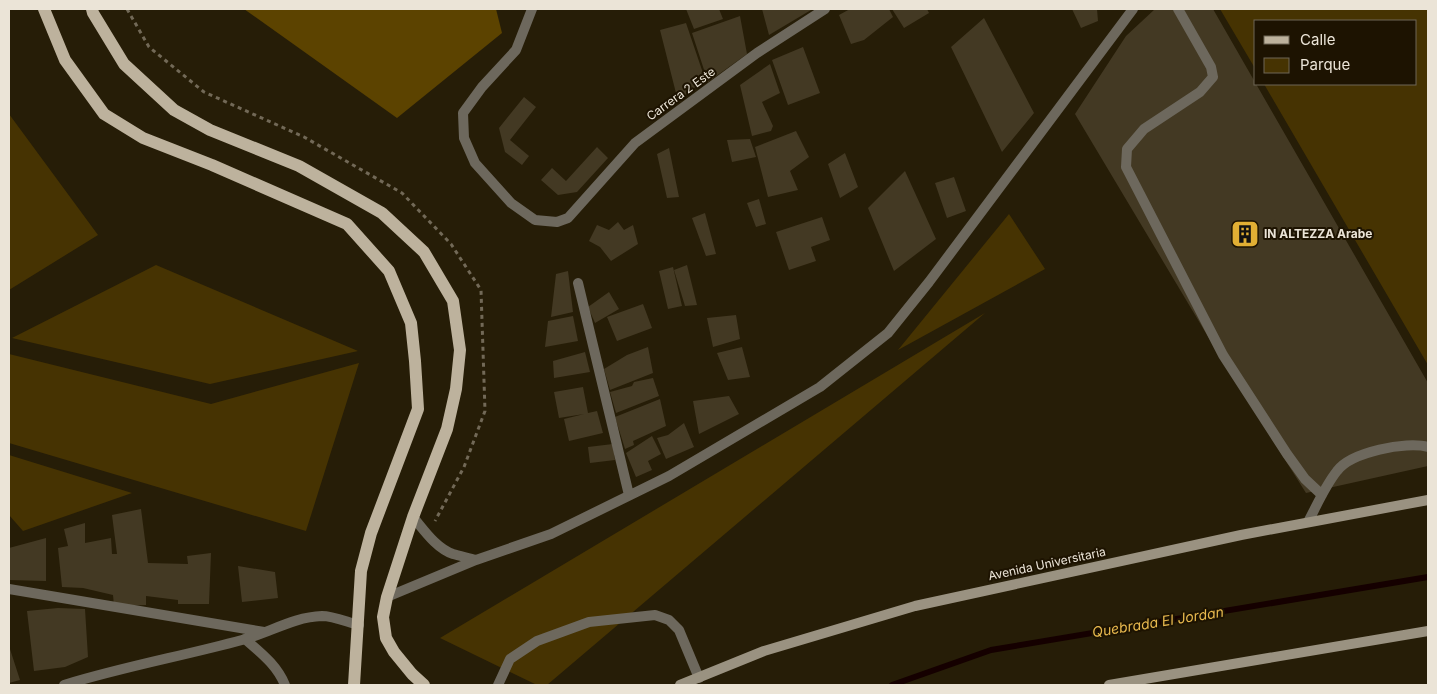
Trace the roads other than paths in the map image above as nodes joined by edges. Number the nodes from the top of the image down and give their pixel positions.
1 (44, 9) edge
2 (92, 9) edge
3 (532, 9) edge
4 (825, 9) edge
5 (1133, 9) edge
6 (1178, 9) edge
7 (578, 283) dead end
8 (1428, 447) edge
9 (629, 495) junction
10 (1322, 495) junction
11 (1428, 500) edge
12 (413, 517) junction
13 (1308, 522) junction
14 (476, 560) junction
15 (9, 589) edge
16 (387, 597) junction
17 (359, 625) junction
18 (1428, 631) edge
19 (264, 632) junction
20 (245, 640) junction
21 (698, 678) junction
22 (64, 685) edge
23 (285, 685) edge
24 (354, 685) edge
25 (424, 685) edge
26 (498, 685) edge
27 (680, 685) edge
28 (1109, 685) edge

1 - 17 main road
2 - 12 main road
3 - 4 street, Carrera 2 Este
5 - 9 street
6 - 10 street
7 - 9 street
8 - 10 street
9 - 14 street
10 - 13 street
11 - 13 main road, Avenida Universitaria
12 - 14 street
12 - 16 main road
13 - 21 main road, Avenida Universitaria
14 - 16 street
15 - 19 street
16 - 25 main road
17 - 19 street
17 - 24 main road
18 - 28 main road
19 - 20 street
20 - 22 street
20 - 23 street
21 - 26 street
21 - 27 main road, Avenida Universitaria

